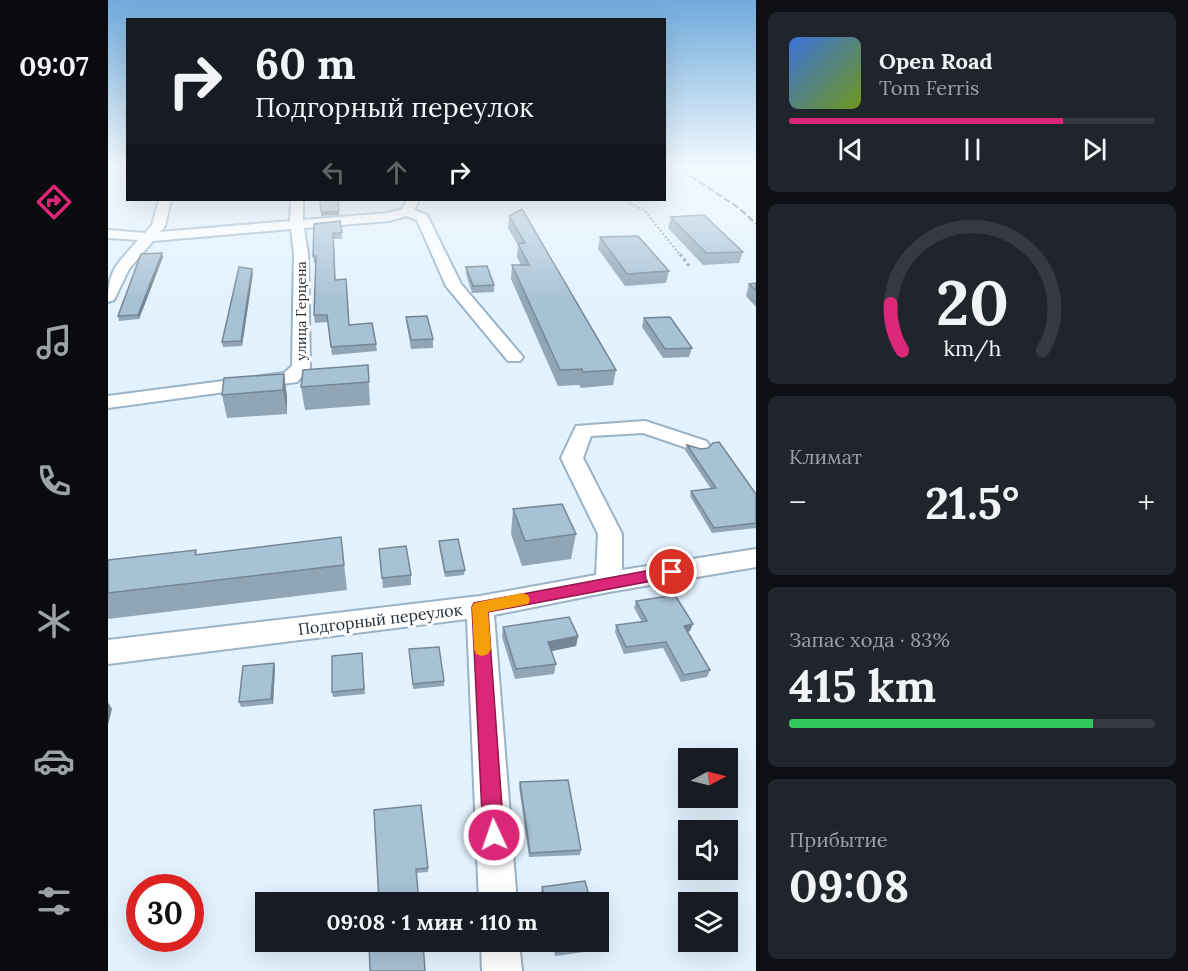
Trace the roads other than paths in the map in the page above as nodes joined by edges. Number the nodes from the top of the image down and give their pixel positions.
1 (162, 210) edge
2 (296, 210) edge
3 (402, 210) edge
4 (414, 210) edge
5 (299, 224) junction
6 (108, 234) edge
7 (150, 237) junction
8 (108, 297) edge
9 (514, 357) dead end
10 (108, 402) edge
11 (699, 446) edge
12 (756, 558) edge
13 (609, 582) junction
14 (480, 607) junction
15 (108, 652) edge
16 (497, 892) edge
17 (501, 952) edge
18 (502, 971) edge

1 - 7 street
2 - 5 street, улица Герцена
3 - 5 street
4 - 9 street
5 - 7 street
5 - 10 street, улица Герцена
6 - 7 street
7 - 8 street
11 - 13 street
12 - 13 street, Подгорный переулок
13 - 14 street, Подгорный переулок
14 - 15 street, Подгорный переулок
14 - 16 street
17 - 18 street

